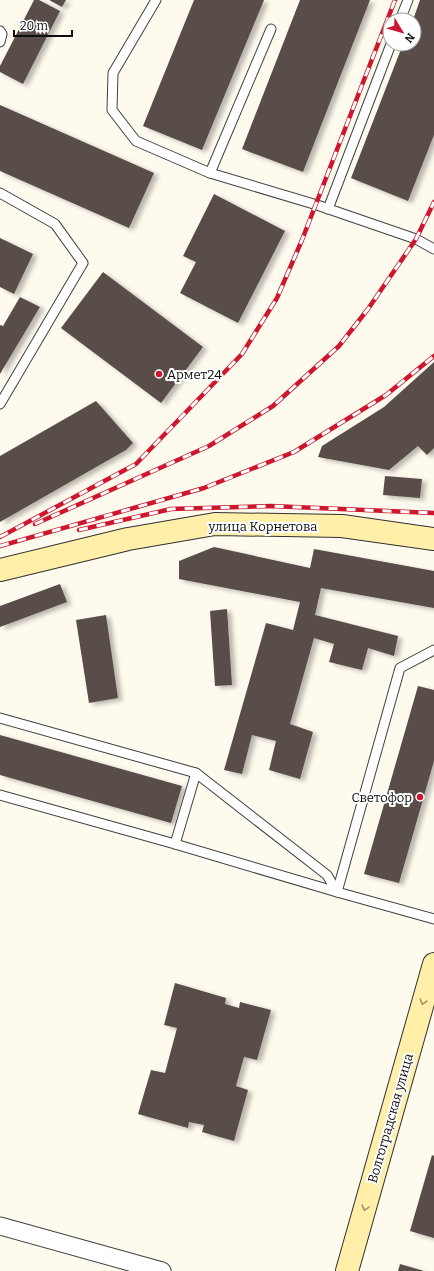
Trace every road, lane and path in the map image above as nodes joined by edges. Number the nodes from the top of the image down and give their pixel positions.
1 (156, 0) edge
2 (408, 0) edge
3 (403, 12) edge
4 (271, 29) dead end
5 (0, 31) edge
6 (0, 42) edge
7 (388, 52) edge
8 (210, 173) junction
9 (0, 194) edge
10 (328, 209) junction
11 (434, 238) edge
12 (432, 248) edge
13 (0, 404) edge
14 (434, 540) edge
15 (0, 570) edge
16 (434, 650) edge
17 (0, 718) edge
18 (196, 773) junction
19 (0, 795) edge
20 (175, 844) junction
21 (337, 892) junction
22 (434, 919) edge
23 (434, 964) edge
24 (0, 1226) edge
25 (162, 1271) edge
26 (347, 1271) edge

1 - 8 lane
2 - 3 lane
4 - 8 lane
5 - 6 lane
7 - 10 lane
8 - 10 lane
9 - 13 lane
10 - 12 lane
11 - 12 lane
14 - 15 main road, улица Корнетова
16 - 21 lane
17 - 18 lane
18 - 20 lane
18 - 21 lane
19 - 20 lane
20 - 21 lane
21 - 22 lane
23 -> 26 main road, Волгоградская улица
24 - 25 street

